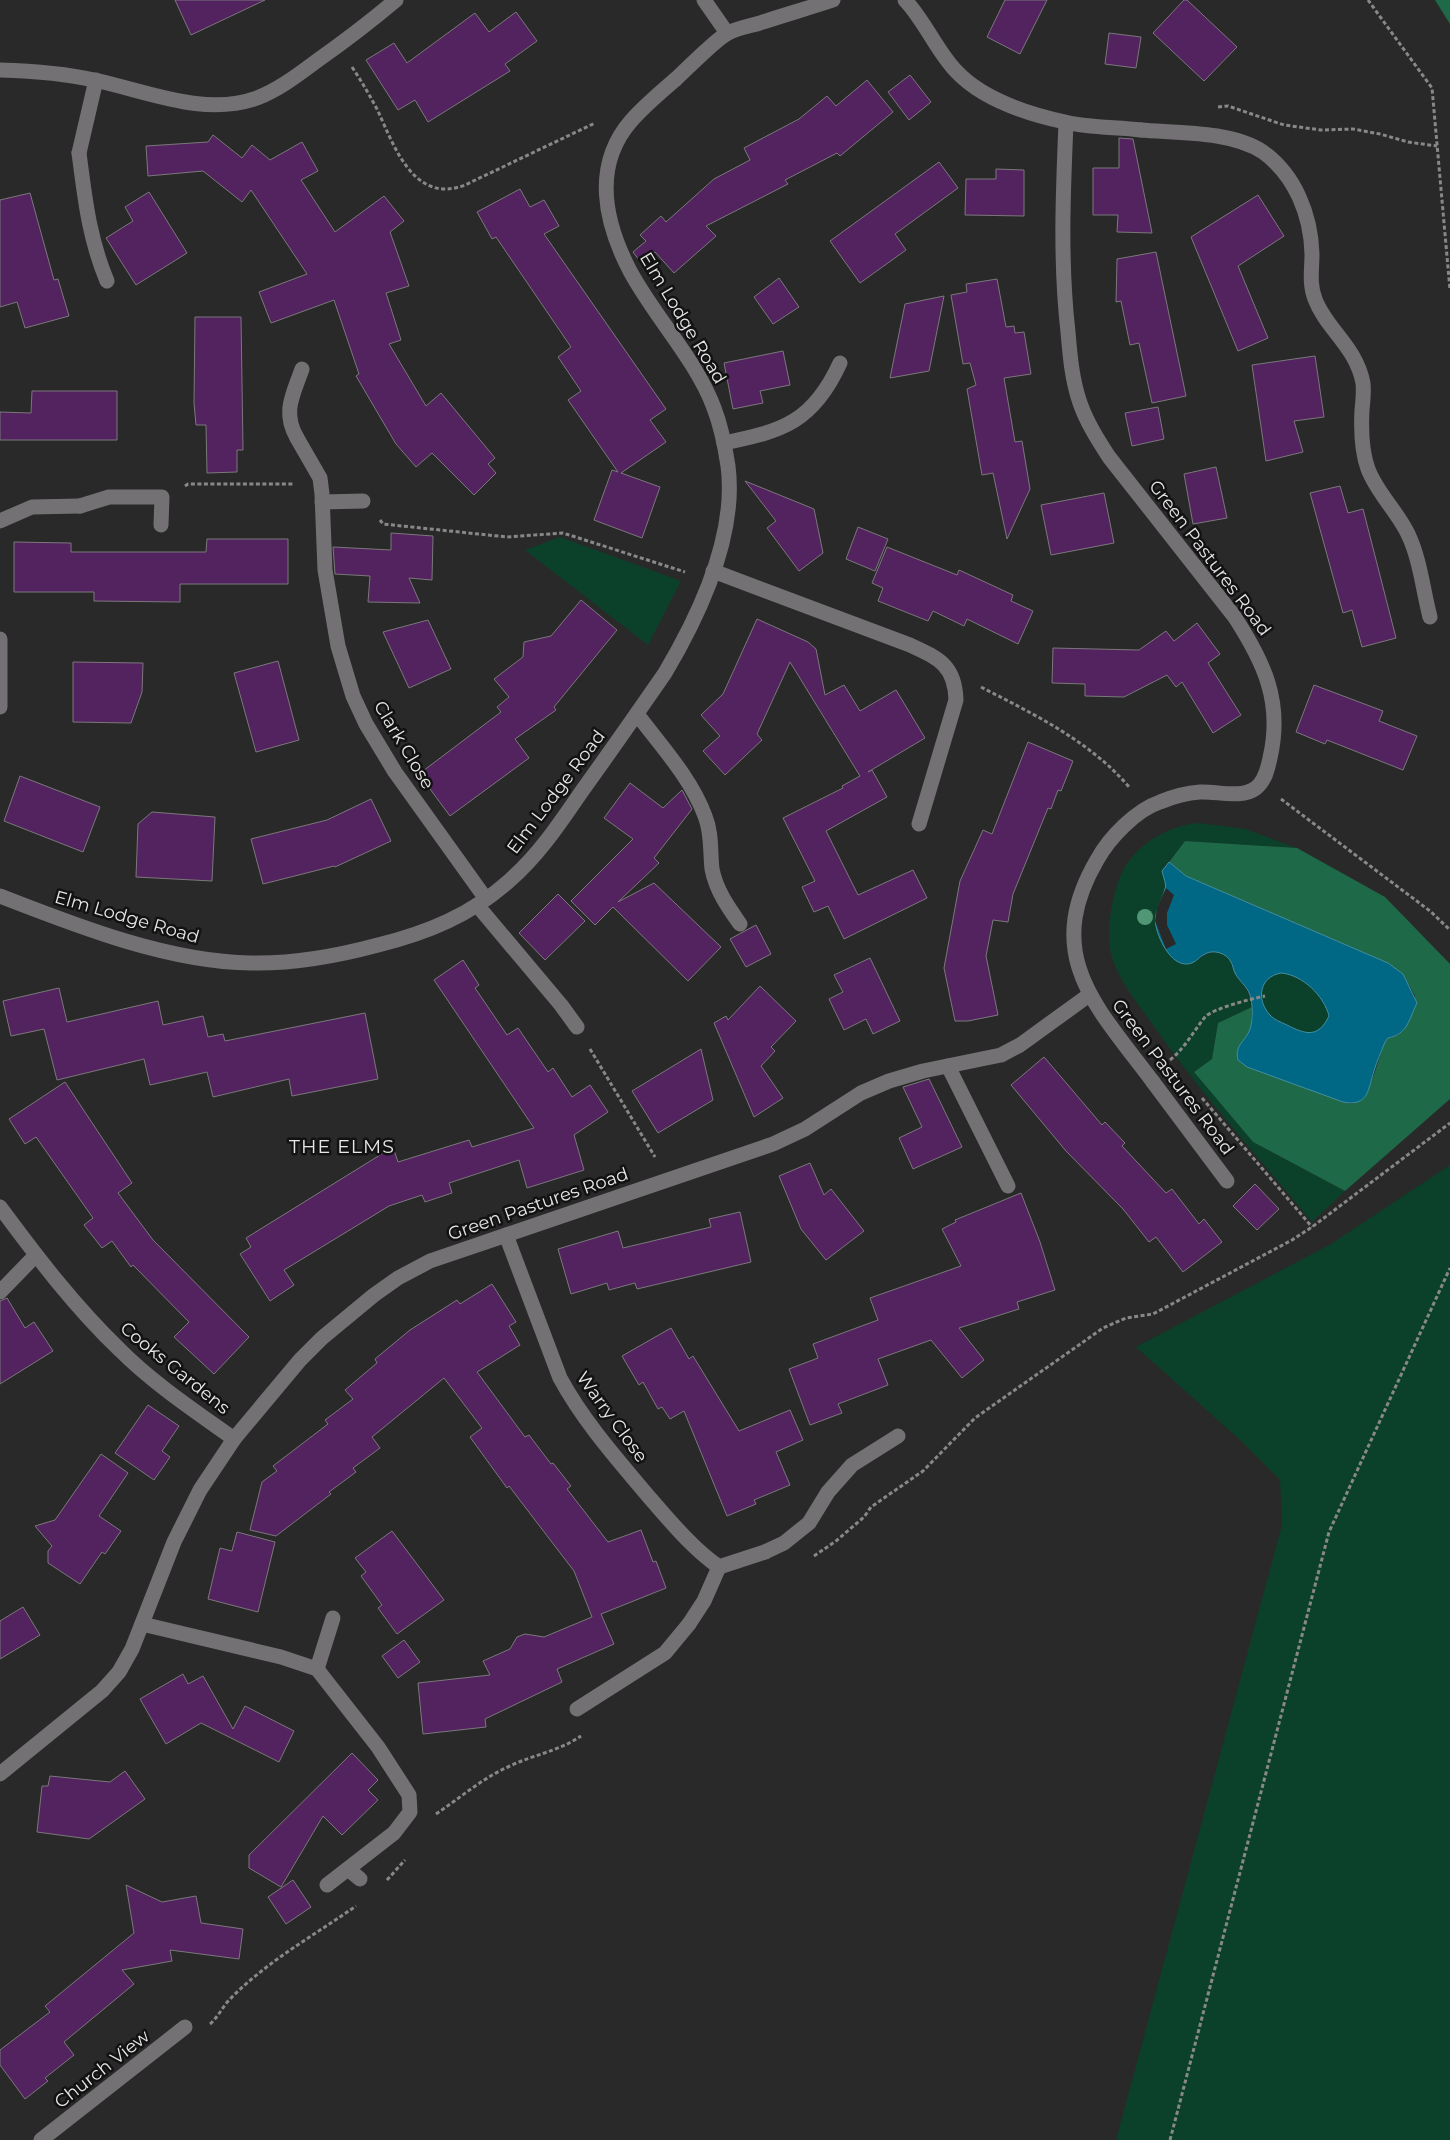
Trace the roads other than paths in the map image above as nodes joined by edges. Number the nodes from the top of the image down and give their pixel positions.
1 (396, 0) edge
2 (704, 0) edge
3 (833, 0) edge
4 (905, 0) edge
5 (727, 34) junction
6 (0, 70) edge
7 (96, 80) junction
8 (1066, 123) junction
9 (107, 281) dead end
10 (840, 363) dead end
11 (302, 369) dead end
12 (724, 443) junction
13 (363, 501) road end
14 (322, 502) junction
15 (0, 521) edge
16 (161, 525) dead end
17 (711, 576) junction
18 (1430, 618) dead end
19 (0, 639) edge
20 (0, 654) edge
21 (0, 707) edge
22 (637, 714) junction
23 (919, 824) dead end
24 (0, 896) edge
25 (482, 902) junction
26 (740, 924) dead end
27 (1090, 995) junction
28 (577, 1027) road end
29 (948, 1066) junction
30 (1227, 1182) dead end
31 (1008, 1186) dead end
32 (0, 1207) edge
33 (506, 1235) junction
34 (36, 1256) junction
35 (0, 1292) edge
36 (898, 1436) dead end
37 (234, 1439) junction
38 (718, 1567) junction
39 (333, 1618) dead end
40 (142, 1624) junction
41 (317, 1669) junction
42 (577, 1709) dead end
43 (0, 1774) edge
44 (348, 1869) junction
45 (360, 1879) dead end
46 (327, 1885) dead end
47 (185, 2027) dead end
48 (41, 2140) edge

1 - 7 street
2 - 5 street
3 - 5 street
4 - 8 street
5 - 12 street, Elm Lodge Road
6 - 7 street
7 - 9 street
8 - 18 street
8 - 27 street, Green Pastures Road
10 - 12 street
11 - 14 street, Clark Close
12 - 17 street, Elm Lodge Road
13 - 14 street
14 - 25 street, Clark Close
15 - 16 street
17 - 22 street, Elm Lodge Road
17 - 23 street
19 - 20 street
20 - 21 street
22 - 25 street, Elm Lodge Road
22 - 26 street
24 - 25 street, Elm Lodge Road
25 - 28 street
27 - 29 street, Green Pastures Road
27 - 30 street, Green Pastures Road
29 - 31 street
29 - 33 street, Green Pastures Road
32 - 34 street, Cooks Gardens
33 - 37 street, Green Pastures Road
33 - 38 street, Warry Close
34 - 35 street
34 - 37 street, Cooks Gardens
36 - 38 street
37 - 40 street, Green Pastures Road
38 - 42 street
39 - 41 street
40 - 41 street
40 - 43 street, Green Pastures Road
41 - 44 street
44 - 45 street
44 - 46 street
47 - 48 street, Church View

